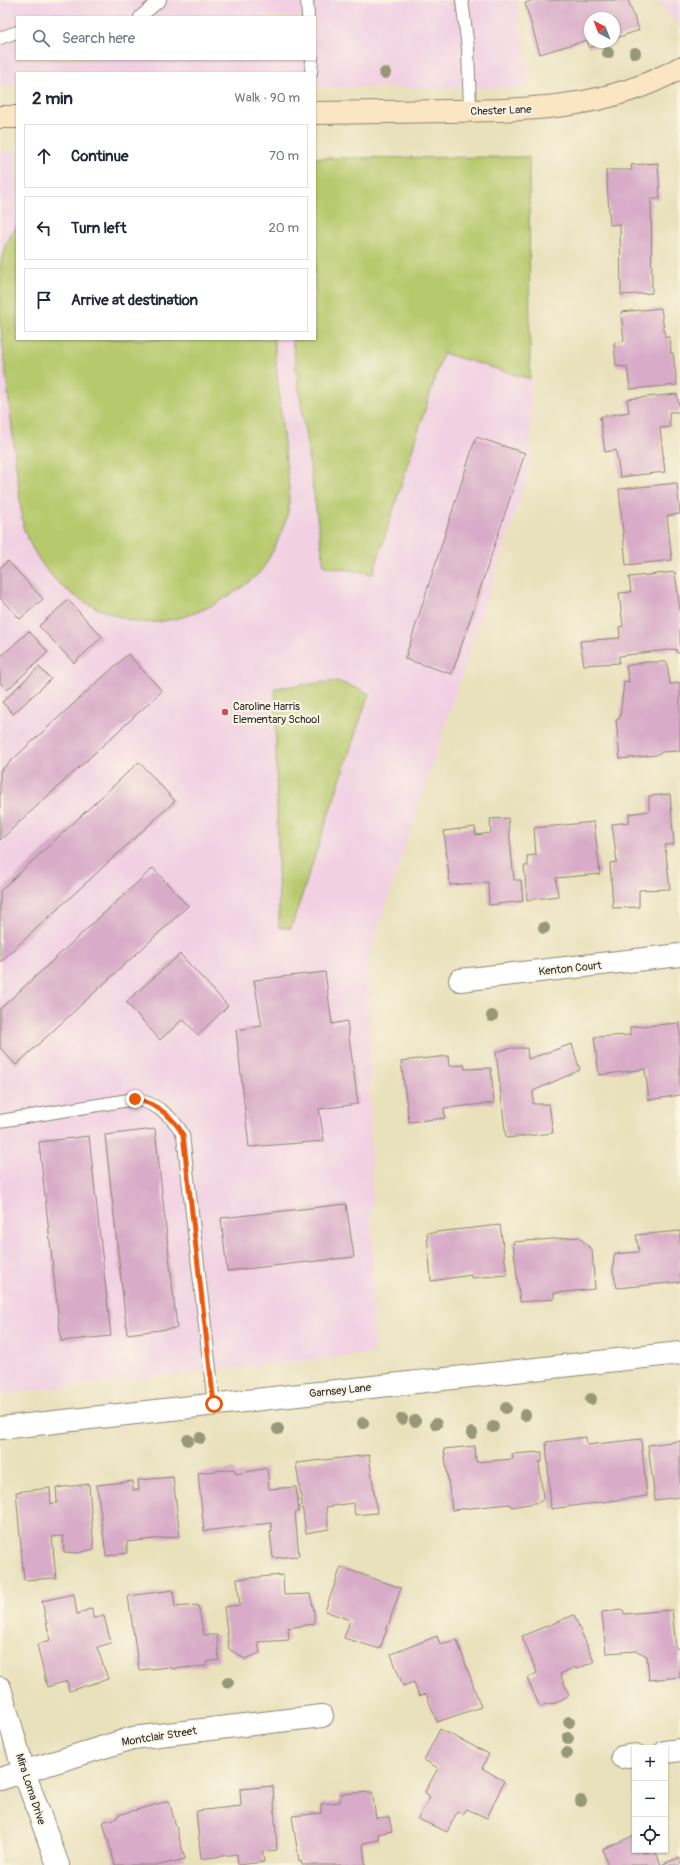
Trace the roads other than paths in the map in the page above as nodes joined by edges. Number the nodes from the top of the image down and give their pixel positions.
1 (160, 0) edge
2 (307, 0) edge
3 (462, 0) edge
4 (141, 16) edge
5 (308, 16) edge
6 (16, 32) edge
7 (0, 38) edge
8 (312, 60) edge
9 (680, 68) edge
10 (311, 72) edge
11 (470, 111) junction
12 (316, 113) edge
13 (0, 117) edge
14 (16, 117) edge
15 (680, 955) edge
16 (460, 980) dead end
17 (0, 1121) edge
18 (680, 1353) edge
19 (214, 1404) junction
20 (0, 1428) edge
21 (0, 1688) edge
22 (322, 1716) dead end
23 (680, 1750) edge
24 (668, 1752) edge
25 (24, 1772) junction
26 (0, 1780) edge
27 (58, 1865) edge

1 - 4 lane
2 - 5 lane
3 - 11 lane
6 - 7 lane
8 - 10 lane
9 - 11 street, Chester Lane
11 - 12 street, Chester Lane
13 - 14 street
15 - 16 street, Kenton Court
17 - 19 lane
18 - 19 street, Garnsey Lane
19 - 20 street, Garnsey Lane
21 - 25 street, Mira Loma Drive
22 - 25 street, Montclair Street
23 - 24 street
25 - 26 street, Montclair Street
25 - 27 street, Mira Loma Drive

